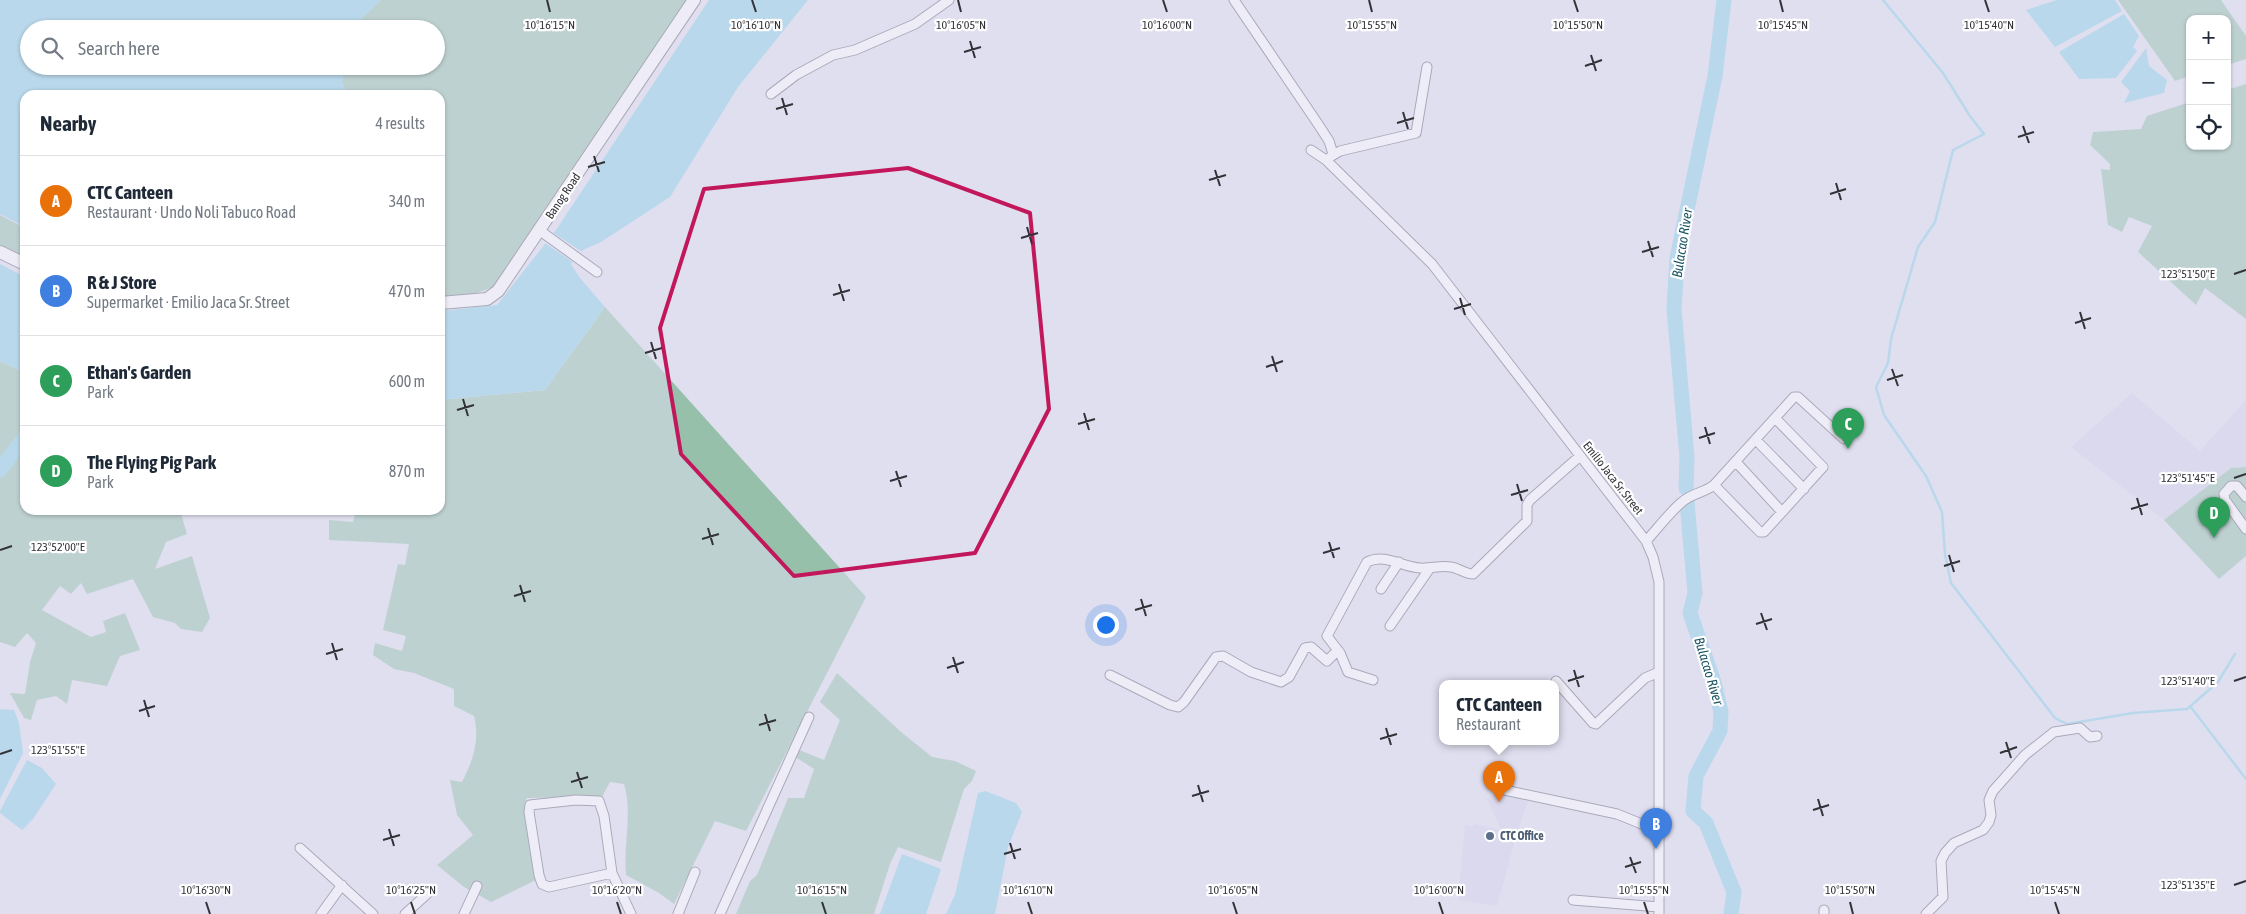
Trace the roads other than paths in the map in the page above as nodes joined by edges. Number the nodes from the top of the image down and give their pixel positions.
1 (694, 0) edge
2 (949, 0) edge
3 (1234, 0) edge
4 (1427, 67) dead end
5 (771, 94) dead end
6 (1311, 150) dead end
7 (1330, 157) junction
8 (544, 234) junction
9 (0, 252) edge
10 (20, 262) edge
11 (597, 272) dead end
12 (445, 303) edge
13 (1776, 419) junction
14 (1756, 440) junction
15 (1844, 440) dead end
16 (1580, 456) junction
17 (1736, 462) junction
18 (1714, 485) junction
19 (1804, 489) junction
20 (2246, 497) edge
21 (1782, 512) junction
22 (2246, 529) edge
23 (1646, 541) junction
24 (1399, 562) junction
25 (1430, 568) junction
26 (1381, 589) dead end
27 (1390, 626) dead end
28 (1338, 650) junction
29 (1659, 672) junction
30 (1110, 675) dead end
31 (1373, 680) dead end
32 (1559, 684) edge
33 (809, 717) dead end
34 (2097, 736) dead end
35 (1500, 790) dead end
36 (1659, 831) junction
37 (300, 848) dead end
38 (695, 872) dead end
39 (612, 873) junction
40 (342, 885) junction
41 (477, 886) dead end
42 (427, 894) dead end
43 (1573, 900) dead end
44 (1659, 911) edge
45 (321, 914) edge
46 (373, 914) edge
47 (405, 914) edge
48 (464, 914) edge
49 (631, 914) edge
50 (678, 914) edge
51 (720, 914) edge
52 (1926, 914) edge

1 - 8 street, Banog Road
2 - 5 street
3 - 7 street
4 - 7 street
6 - 7 street, Emilio Jaca Sr. Street
7 - 16 street, Emilio Jaca Sr. Street
8 - 11 street
8 - 12 street, Banog Road
9 - 10 street
13 - 14 street
13 - 15 street
13 - 19 street
14 - 17 street
14 - 19 street
16 - 23 street, Emilio Jaca Sr. Street
16 - 25 street
17 - 18 street
17 - 21 street
18 - 21 street
18 - 23 street
19 - 21 street
20 - 22 street
23 - 29 street, Emilio Jaca Sr. Street
24 - 25 street
24 - 26 street
24 - 28 street
25 - 27 street
28 - 30 street
28 - 31 street
29 - 32 street
29 - 36 street, Emilio Jaca Sr. Street
33 - 51 street
34 - 52 street
35 - 36 street
36 - 44 street, Emilio Jaca Sr. Street
37 - 40 street
38 - 50 street
39 - 39 street
39 - 49 street
40 - 45 street
40 - 46 street
41 - 48 street
42 - 47 street
43 - 44 street

